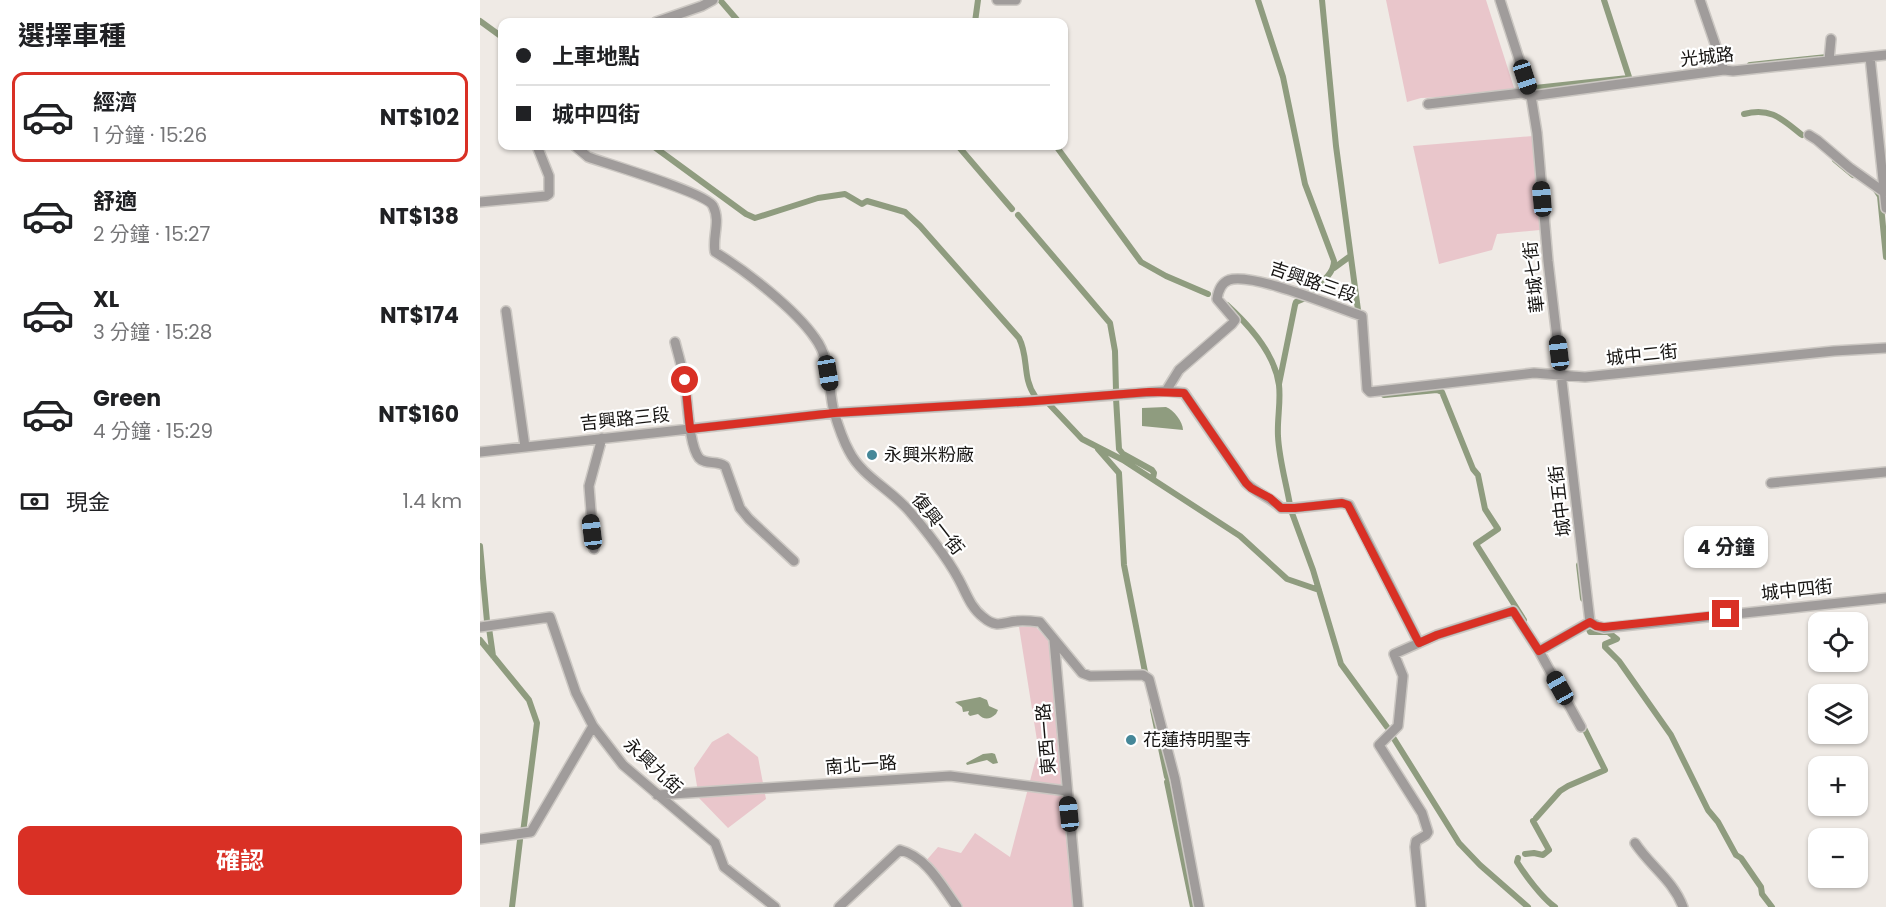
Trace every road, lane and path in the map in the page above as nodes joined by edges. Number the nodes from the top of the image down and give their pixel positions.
1 (713, 0) edge
2 (997, 0) edge
3 (1016, 0) edge
4 (1500, 0) edge
5 (1700, 0) edge
6 (668, 18) edge
7 (1831, 39) dead end
8 (1886, 55) edge
9 (1870, 57) junction
10 (1829, 60) junction
11 (1724, 70) junction
12 (1531, 96) junction
13 (1428, 104) dead end
14 (1809, 135) dead end
15 (539, 150) edge
16 (580, 150) edge
17 (1884, 192) junction
18 (480, 202) edge
19 (1886, 208) edge
20 (506, 311) dead end
21 (675, 342) dead end
22 (1886, 348) edge
23 (1562, 376) junction
24 (1367, 389) joint
25 (1166, 391) junction
26 (834, 413) junction
27 (690, 429) junction
28 (602, 438) junction
29 (525, 447) junction
30 (480, 452) edge
31 (1886, 472) edge
32 (1771, 483) dead end
33 (594, 549) dead end
34 (794, 561) dead end
35 (1886, 598) edge
36 (1590, 622) junction
37 (480, 627) edge
38 (1054, 639) junction
39 (1419, 643) junction
40 (1539, 651) junction
41 (592, 726) junction
42 (1581, 726) dead end
43 (1067, 791) junction
44 (657, 795) junction
45 (480, 839) edge
46 (1635, 843) dead end
47 (775, 907) edge
48 (839, 907) edge
49 (957, 907) edge
50 (1078, 907) edge
51 (1198, 907) edge
52 (1421, 907) edge
53 (1683, 907) edge

1 - 6 street
2 - 3 street
4 - 12 street, 華城七街
5 - 11 street
7 - 10 street
8 - 9 street, 光城路
9 - 10 street, 光城路
9 - 17 street
10 - 11 street, 光城路
11 - 12 street, 光城路
12 - 13 street, 光城路
12 - 23 street, 華城七街
14 - 17 street
15 - 18 street
16 - 26 street, 復興一街
17 - 19 street
20 - 29 street
21 - 27 street
22 - 23 street, 城中二街
23 - 24 street, 城中二街
23 - 36 street, 城中五街
24 - 25 street, 吉興路三段
25 - 26 street, 吉興路三段
25 - 39 street
26 - 27 street, 吉興路三段
26 - 38 street, 復興一街
27 - 28 street, 吉興路三段
27 - 34 street
28 - 29 street, 吉興路三段
28 - 33 street
29 - 30 street, 吉興路三段
31 - 32 street
35 - 36 street, 城中四街
36 - 40 street
37 - 41 street, 永興九街
38 - 43 street, 東西一路
38 - 51 street, 復興一街
39 - 40 street
39 - 52 street
40 - 42 street
41 - 44 street, 永興九街
41 - 45 street
43 - 44 street, 南北一路
43 - 50 street, 東西一路
44 - 47 street, 永興九街
46 - 53 street
48 - 49 street

